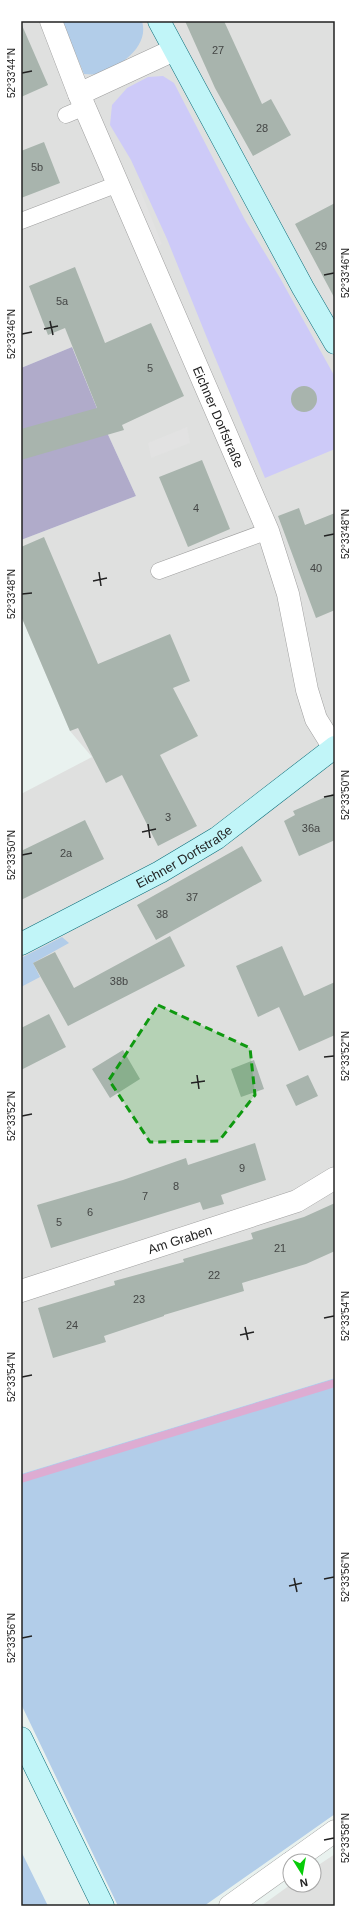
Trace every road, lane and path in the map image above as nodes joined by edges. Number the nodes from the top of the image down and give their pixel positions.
1 (51, 21) edge
2 (160, 21) edge
3 (174, 50) junction
4 (76, 105) junction
5 (118, 184) junction
6 (21, 221) edge
7 (335, 343) edge
8 (268, 531) junction
9 (160, 571) dead end
10 (334, 748) edge
11 (21, 944) edge
12 (335, 1178) edge
13 (21, 1291) edge
14 (21, 1738) edge
15 (335, 1832) edge
16 (304, 1853) edge
17 (282, 1869) edge
18 (103, 1906) edge
19 (230, 1906) edge

1 - 4 street, Eichner Dorfstraße
2 - 3 main road
3 - 4 street
3 - 7 main road
4 - 5 street, Eichner Dorfstraße
5 - 6 lane
5 - 8 street, Eichner Dorfstraße
8 - 9 lane
8 - 10 street, Eichner Dorfstraße
10 - 11 main road, Eichner Dorfstraße
12 - 13 street, Am Graben
14 - 18 main road
15 - 16 street
17 - 19 street

